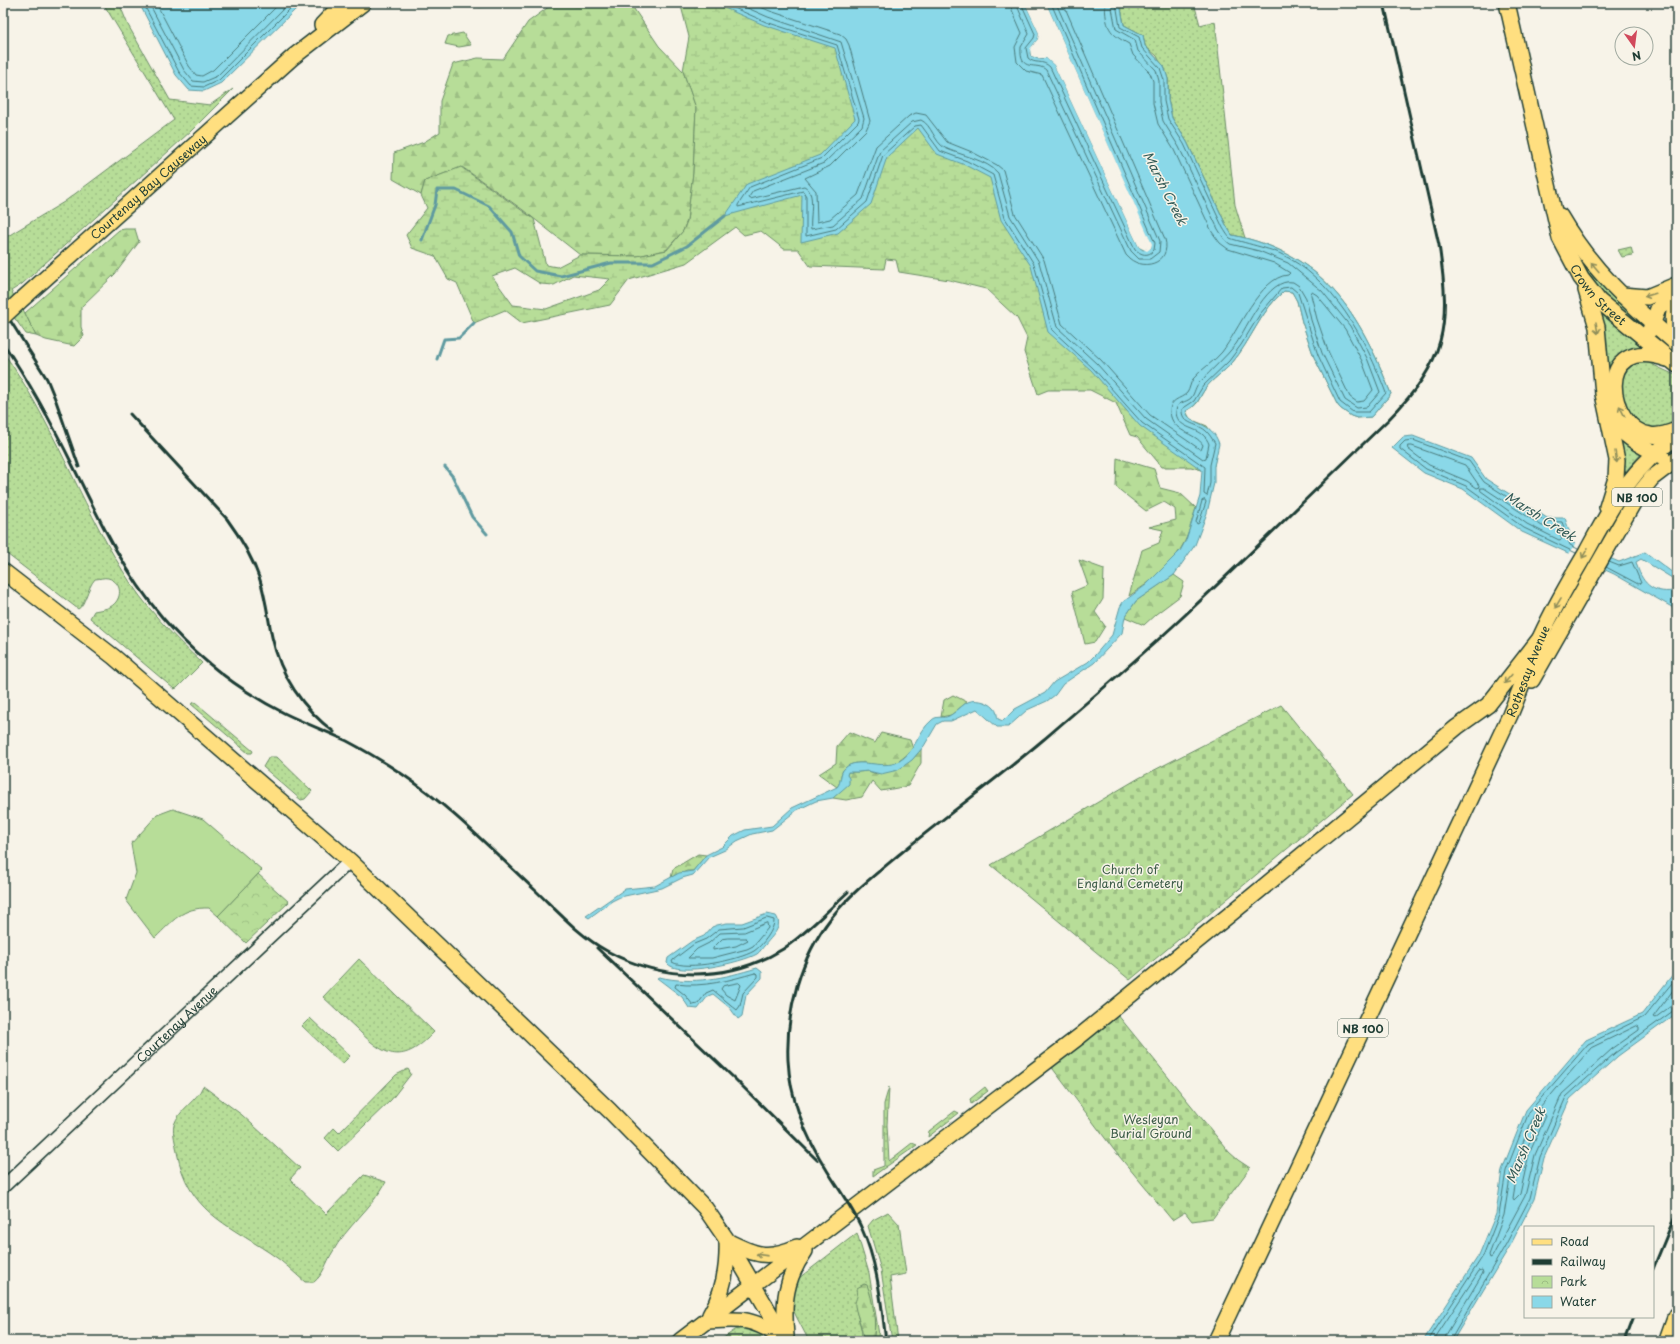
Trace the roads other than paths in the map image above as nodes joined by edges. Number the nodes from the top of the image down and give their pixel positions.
1 (343, 3) edge
2 (363, 3) edge
3 (1507, 3) edge
4 (294, 57) junction
5 (1552, 201) junction
6 (1581, 278) junction
7 (1677, 284) edge
8 (1677, 288) edge
9 (1622, 295) junction
10 (1677, 305) edge
11 (3, 317) edge
12 (1652, 322) junction
13 (1677, 334) edge
14 (1648, 341) junction
15 (1677, 344) edge
16 (1675, 363) edge
17 (1606, 408) junction
18 (1677, 430) edge
19 (1677, 437) edge
20 (1654, 453) junction
21 (1676, 459) edge
22 (1602, 522) junction
23 (3, 571) edge
24 (1541, 637) junction
25 (1488, 705) junction
26 (1510, 715) junction
27 (350, 861) junction
28 (3, 1187) edge
29 (727, 1240) junction
30 (812, 1240) junction
31 (754, 1285) junction
32 (1677, 1316) edge
33 (706, 1321) junction
34 (680, 1341) edge
35 (786, 1341) edge
36 (1216, 1341) edge
37 (1668, 1341) edge

1 - 4 main road, Courtenay Bay Causeway
2 - 4 main road, Courtenay Bay Causeway
3 - 5 main road, Crown Street
4 - 11 main road, Courtenay Bay Causeway, bridge
5 - 6 main road, Crown Street
9 -> 5 main road, Crown Street
6 - 14 main road, Crown Street
6 -> 17 main road
7 -> 9 main road
8 - 12 main road
9 - 12 main road, Crown Street
10 - 13 main road
12 - 14 main road
12 - 15 main road, Crown Street
14 - 16 main road, Crown Street
18 -> 16 main road
17 - 20 main road
17 -> 22 main road
19 - 20 main road, NB 100
20 - 21 main road
20 - 22 main road, NB 100
21 - 26 main road, Rothesay Avenue / NB 100
22 -> 24 main road, Rothesay Avenue / NB 100
23 - 27 main road
24 -> 25 main road
24 - 26 main road, Rothesay Avenue / NB 100
25 - 26 main road
25 - 30 main road
26 - 36 main road, NB 100
27 - 28 street, Courtenay Avenue
27 - 29 main road
30 -> 29 main road
29 - 31 main road
29 - 33 main road
30 - 31 main road
30 - 35 main road
31 - 33 main road
31 - 35 main road
32 - 37 highway
33 - 34 main road
33 - 35 main road

